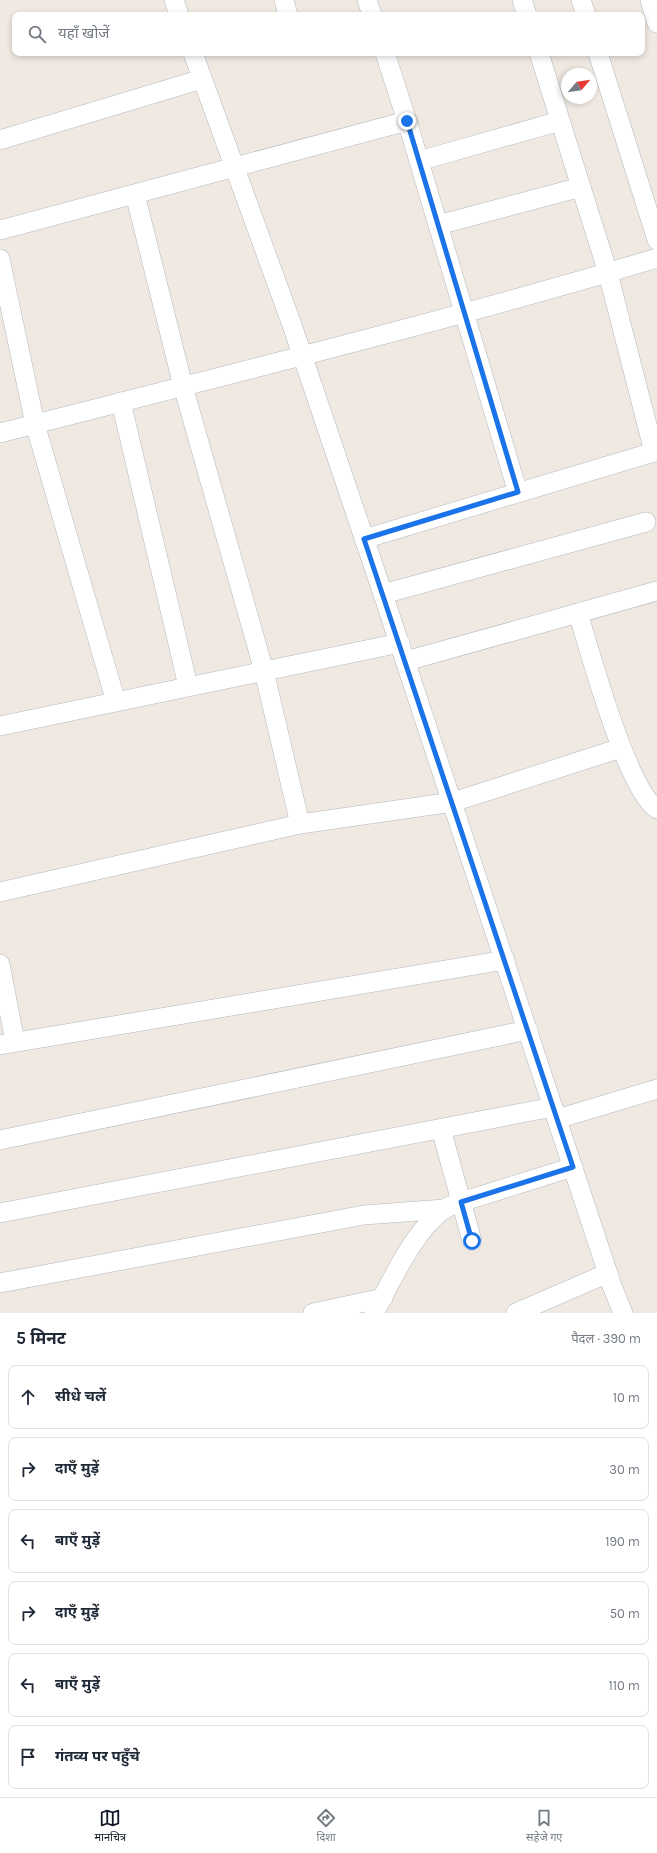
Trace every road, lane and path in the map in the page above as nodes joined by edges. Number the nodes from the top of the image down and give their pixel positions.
1 (174, 0) edge
2 (284, 0) edge
3 (367, 0) edge
4 (522, 0) edge
5 (581, 0) edge
6 (650, 0) edge
7 (178, 12) edge
8 (287, 12) edge
9 (371, 12) edge
10 (526, 12) edge
11 (585, 12) edge
12 (657, 23) edge
13 (194, 56) edge
14 (386, 56) edge
15 (540, 56) edge
16 (599, 56) edge
17 (202, 79) junction
18 (407, 121) junction
19 (560, 121) junction
20 (0, 140) edge
21 (419, 161) junction
22 (234, 167) junction
23 (581, 187) junction
24 (135, 194) junction
25 (438, 225) junction
26 (0, 230) edge
27 (657, 240) edge
28 (657, 258) edge
29 (0, 259) edge
30 (608, 273) junction
31 (464, 312) junction
32 (302, 356) junction
33 (183, 386) junction
34 (121, 402) junction
35 (35, 424) junction
36 (0, 433) edge
37 (656, 452) edge
38 (518, 492) junction
39 (646, 522) dead end
40 (364, 539) junction
41 (657, 591) edge
42 (384, 594) junction
43 (578, 613) junction
44 (400, 644) junction
45 (406, 661) junction
46 (264, 670) junction
47 (188, 686) junction
48 (116, 702) junction
49 (0, 726) edge
50 (622, 748) junction
51 (453, 802) junction
52 (657, 809) edge
53 (300, 824) junction
54 (0, 892) edge
55 (505, 960) junction
56 (0, 964) edge
57 (528, 1030) junction
58 (7, 1044) edge
59 (657, 1090) edge
60 (555, 1113) junction
61 (441, 1129) junction
62 (0, 1140) edge
63 (573, 1167) junction
64 (453, 1205) junction
65 (0, 1213) edge
66 (472, 1241) dead end
67 (608, 1273) junction
68 (0, 1283) edge
69 (378, 1305) edge
70 (313, 1313) edge
71 (516, 1313) edge
72 (623, 1313) edge

1 - 7 street
2 - 8 street
3 - 9 street
4 - 10 street
5 - 11 street
6 - 12 street
13 - 17 street
14 - 18 street
15 - 19 street
16 - 27 street
17 - 20 street
17 - 22 street
18 - 21 street
18 - 22 street
19 - 21 street
19 - 23 street
21 - 25 street
22 - 24 street
22 - 32 street
23 - 25 street
23 - 30 street
24 - 26 street
24 - 33 street
25 - 31 street
28 - 30 street
29 - 35 street
30 - 31 street
30 - 37 street
31 - 32 street
31 - 38 street
32 - 33 street
32 - 40 street
33 - 34 street
33 - 46 street
34 - 35 street
34 - 47 street
35 - 36 street
35 - 48 street
37 - 38 street
38 - 40 street
39 - 42 street
40 - 42 street
41 - 43 street
42 - 44 street
43 - 45 street
43 - 50 street
44 - 45 street
44 - 46 street
45 - 51 street
46 - 47 street
46 - 53 street
47 - 48 street
48 - 49 street
50 - 51 street
50 - 52 street
51 - 53 street
51 - 55 street
53 - 54 street
55 - 57 street
55 - 58 street
56 - 58 street
57 - 60 street
57 - 62 street
59 - 60 street
60 - 61 street
60 - 63 street
61 - 64 street
61 - 65 street
63 - 64 street
63 - 67 street
64 - 66 street
64 - 68 street
64 - 69 street
67 - 71 street
67 - 72 street
69 - 70 street

